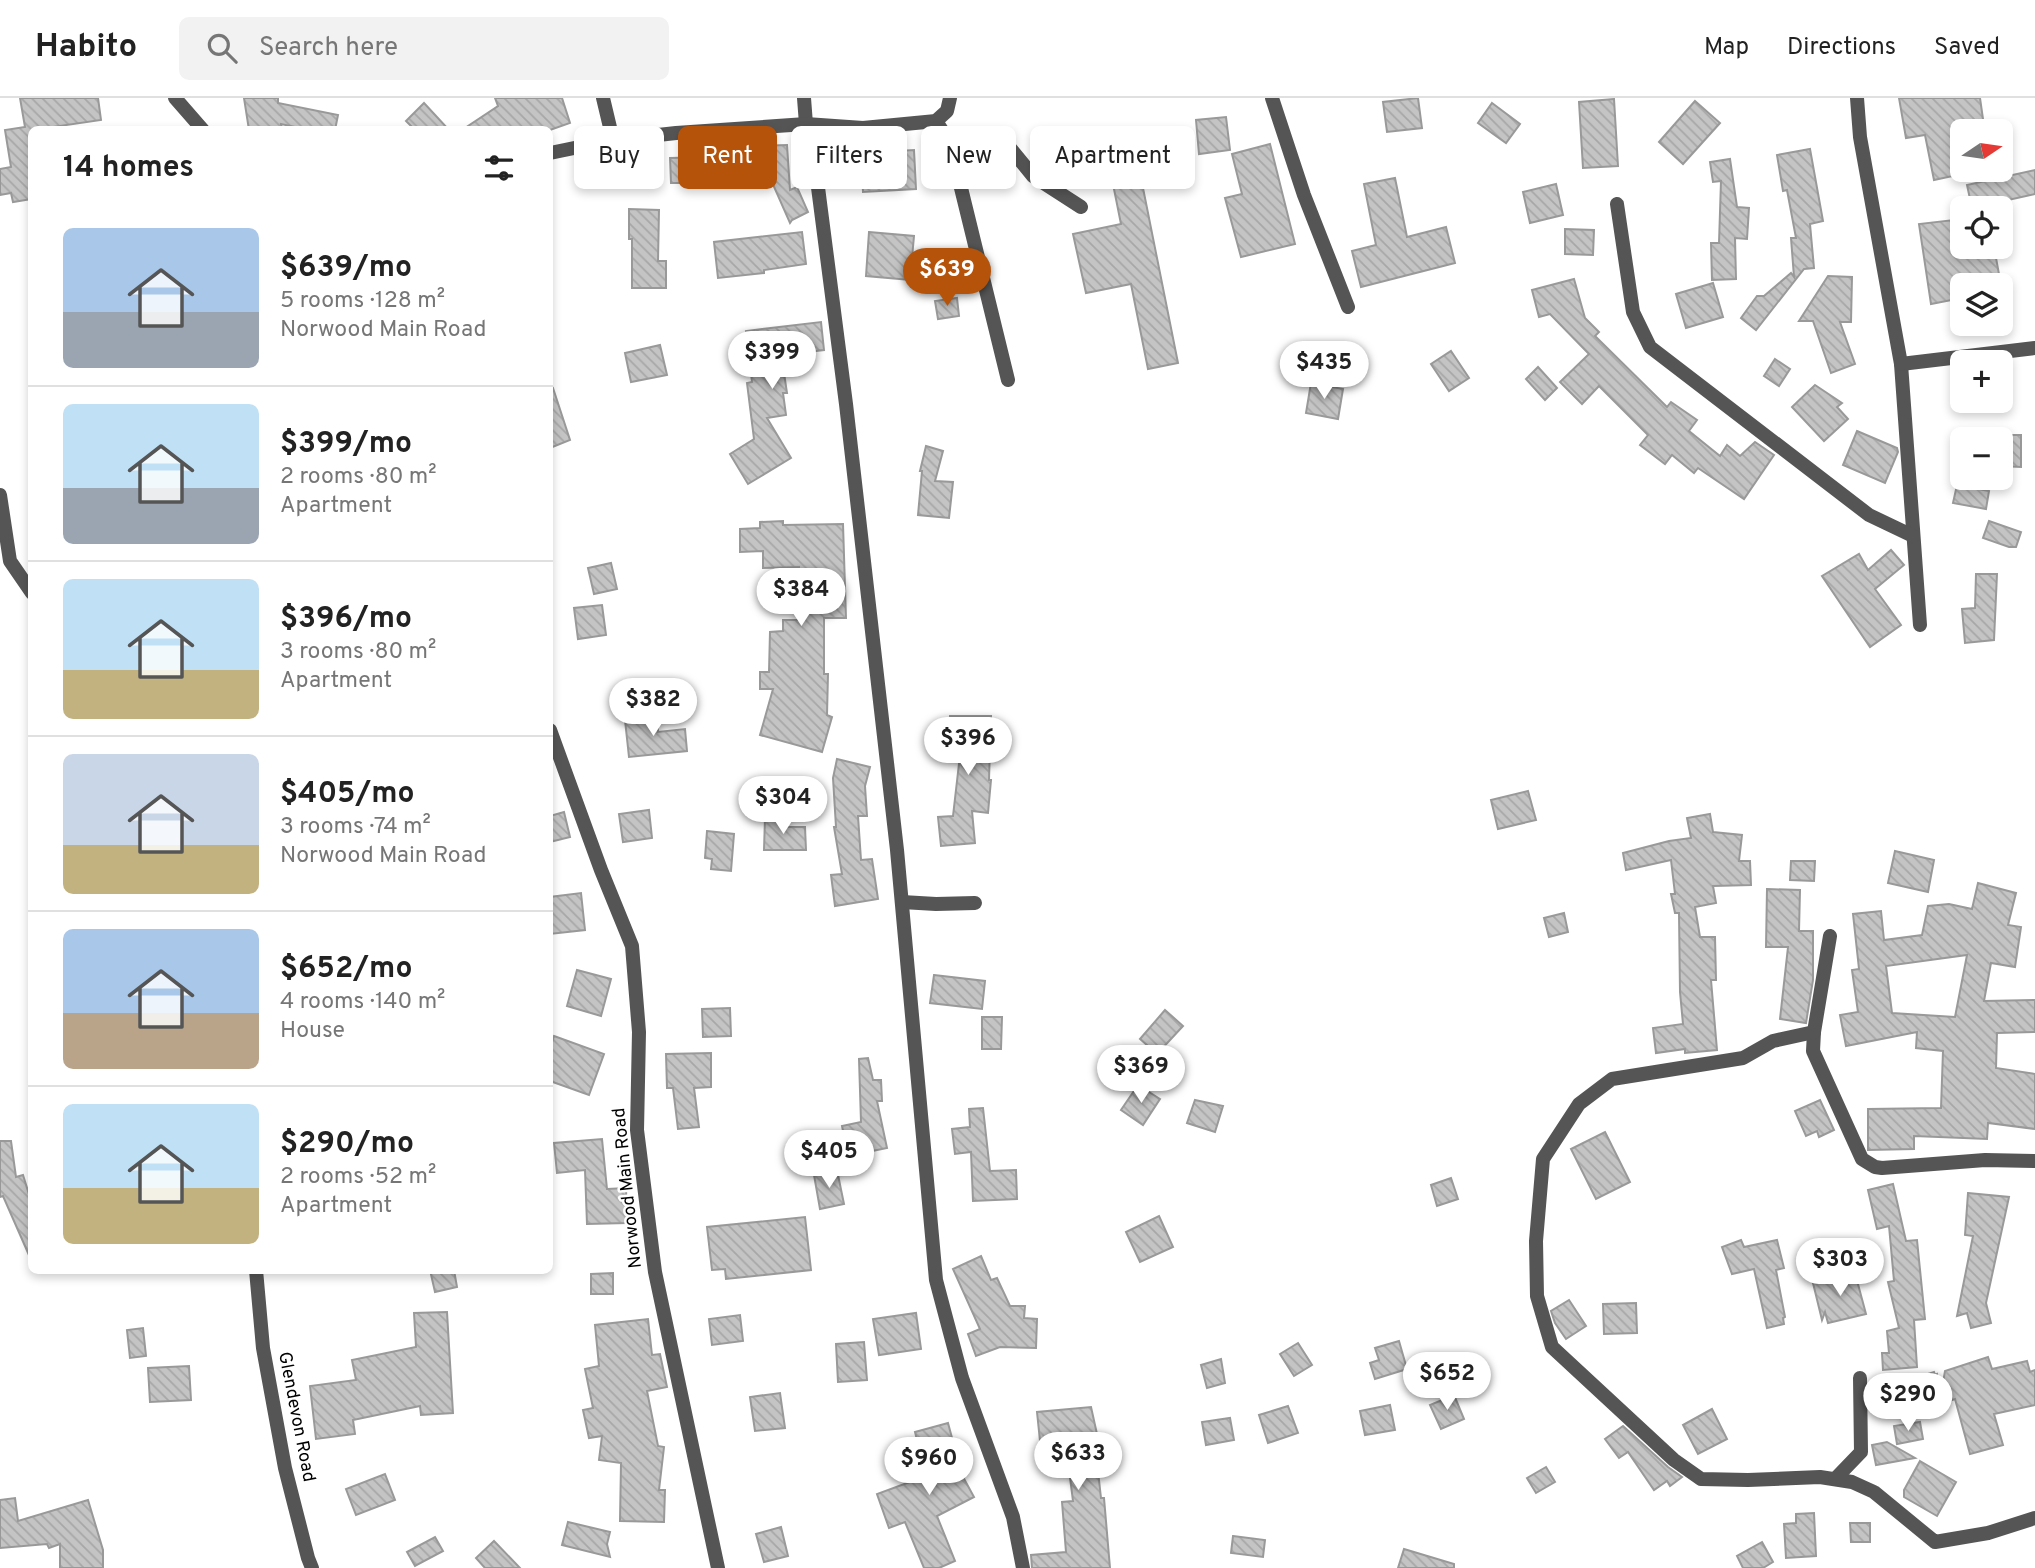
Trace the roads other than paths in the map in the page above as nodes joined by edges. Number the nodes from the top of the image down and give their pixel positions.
1 (176, 98) edge
2 (603, 98) edge
3 (804, 98) edge
4 (950, 98) edge
5 (1272, 98) edge
6 (1857, 98) edge
7 (936, 121) junction
8 (806, 124) junction
9 (199, 126) edge
10 (610, 126) edge
11 (939, 126) edge
12 (664, 136) edge
13 (574, 148) edge
14 (553, 152) edge
15 (1016, 156) edge
16 (961, 189) edge
17 (1617, 204) dead end
18 (1081, 207) dead end
19 (1348, 307) dead end
20 (2035, 348) edge
21 (1901, 364) junction
22 (1008, 380) dead end
23 (0, 495) edge
24 (1913, 536) junction
25 (28, 587) edge
26 (1920, 625) dead end
27 (553, 738) edge
28 (902, 902) junction
29 (975, 903) dead end
30 (1830, 936) dead end
31 (1814, 1032) junction
32 (2035, 1161) edge
33 (256, 1274) edge
34 (1860, 1378) dead end
35 (1835, 1479) junction
36 (2035, 1518) edge
37 (312, 1568) edge
38 (718, 1568) edge
39 (1023, 1568) edge

1 - 9 street
2 - 10 street
3 - 8 street
4 - 7 street
5 - 19 street
6 - 21 street
7 - 8 street
7 - 11 street
8 - 12 street
8 - 28 street
13 - 14 street
15 - 18 street
16 - 22 street
17 - 24 street
20 - 21 street
21 - 24 street
23 - 25 street
24 - 26 street
27 - 38 street, Norwood Main Road
28 - 29 street
28 - 39 street
30 - 31 street
31 - 32 street
31 - 35 street
33 - 37 street, Glendevon Road
34 - 35 street
35 - 36 street

